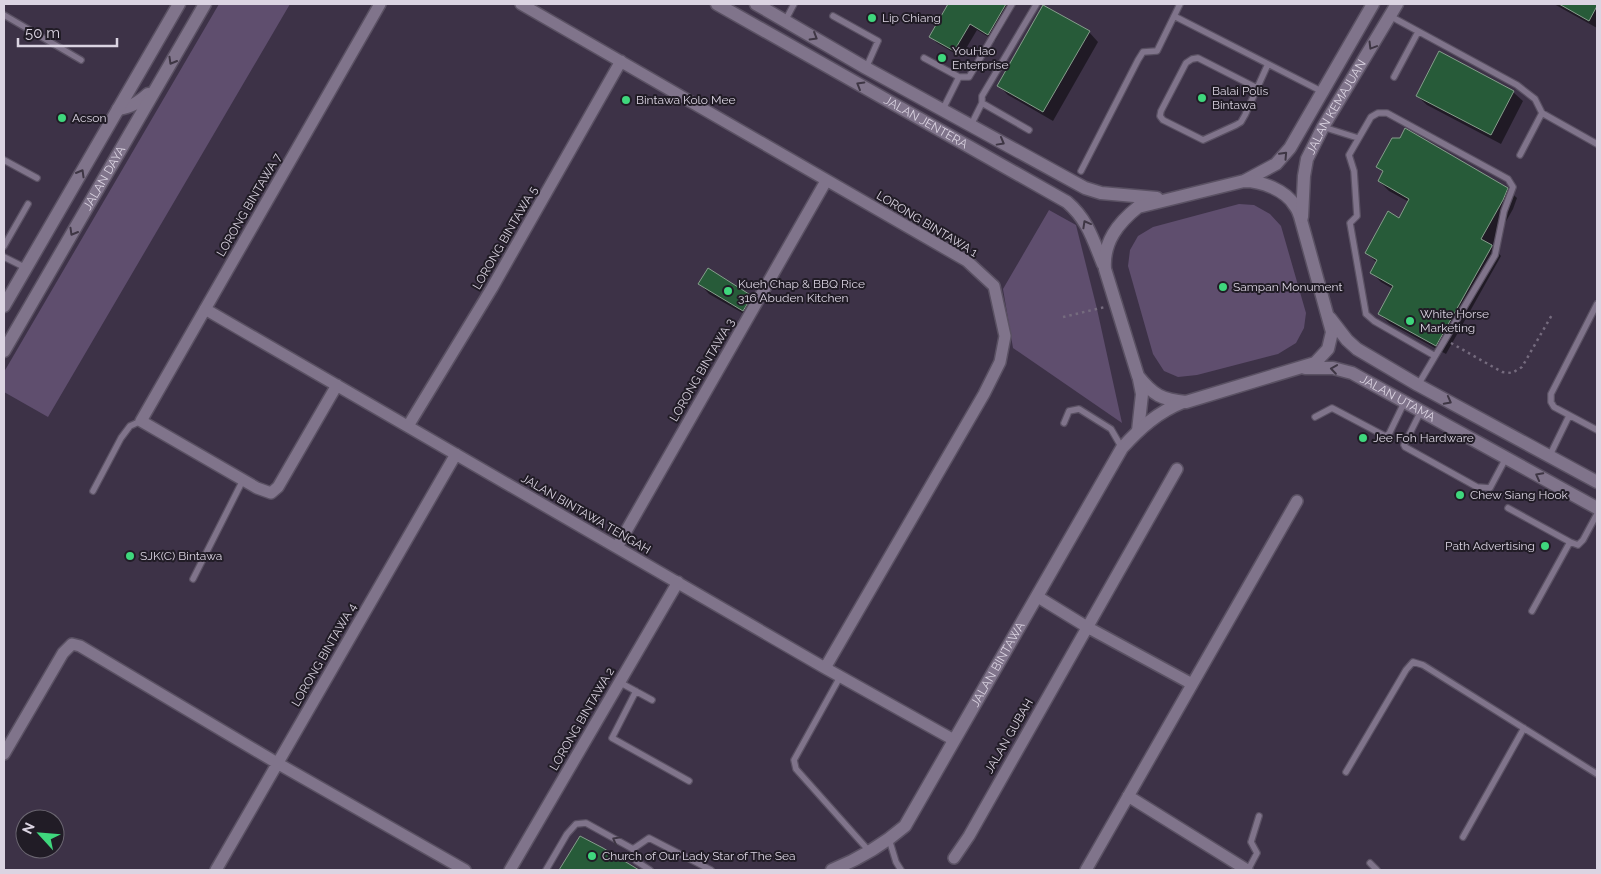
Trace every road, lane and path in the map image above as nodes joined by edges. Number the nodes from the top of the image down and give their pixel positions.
1 (179, 4) edge
2 (205, 4) edge
3 (380, 4) edge
4 (521, 4) edge
5 (717, 4) edge
6 (756, 4) edge
7 (794, 4) edge
8 (1012, 4) edge
9 (1180, 4) edge
10 (1373, 4) edge
11 (1397, 4) edge
12 (1036, 5) dead end
13 (4, 15) edge
14 (833, 16) dead end
15 (1174, 16) junction
16 (1390, 16) junction
17 (785, 20) junction
18 (1418, 32) junction
19 (924, 58) dead end
20 (80, 60) dead end
21 (620, 61) junction
22 (1268, 64) junction
23 (866, 68) junction
24 (960, 77) junction
25 (1394, 77) dead end
26 (158, 85) junction
27 (1257, 88) junction
28 (1323, 92) junction
29 (982, 103) junction
30 (118, 109) junction
31 (943, 109) junction
32 (1542, 113) junction
33 (970, 125) junction
34 (1323, 127) junction
35 (1029, 130) dead end
36 (1358, 138) junction
37 (1597, 144) edge
38 (1520, 155) dead end
39 (4, 160) edge
40 (1081, 171) dead end
41 (37, 178) dead end
42 (826, 181) junction
43 (1244, 181) junction
44 (1173, 198) junction
45 (28, 204) dead end
46 (1302, 220) junction
47 (4, 246) edge
48 (4, 257) edge
49 (26, 268) junction
50 (1105, 269) junction
51 (1116, 304) junction
52 (1597, 304) edge
53 (4, 306) edge
54 (205, 309) junction
55 (1326, 312) junction
56 (1553, 312) dead end
57 (1063, 317) dead end
58 (1446, 340) junction
59 (4, 351) edge
60 (1435, 356) junction
61 (1297, 368) junction
62 (1138, 376) junction
63 (337, 385) junction
64 (1418, 385) junction
65 (1186, 402) junction
66 (1405, 402) junction
67 (1421, 411) junction
68 (1569, 416) junction
69 (1315, 417) dead end
70 (141, 420) junction
71 (1064, 423) dead end
72 (408, 426) junction
73 (1597, 430) edge
74 (1138, 431) junction
75 (1122, 448) junction
76 (456, 454) junction
77 (1550, 455) junction
78 (1506, 458) junction
79 (1177, 469) dead end
80 (244, 480) junction
81 (1597, 482) edge
82 (93, 491) dead end
83 (1297, 501) dead end
84 (1508, 508) dead end
85 (1597, 508) edge
86 (1597, 514) edge
87 (1570, 542) junction
88 (617, 547) junction
89 (193, 579) dead end
90 (678, 582) junction
91 (1038, 597) junction
92 (1532, 611) dead end
93 (1087, 627) junction
94 (825, 668) junction
95 (840, 677) junction
96 (620, 682) junction
97 (1192, 684) junction
98 (636, 691) junction
99 (652, 700) dead end
100 (1524, 728) junction
101 (954, 740) junction
102 (4, 754) edge
103 (277, 763) junction
104 (1346, 772) dead end
105 (1597, 774) edge
106 (689, 781) dead end
107 (1128, 796) junction
108 (1259, 816) dead end
109 (1463, 837) dead end
110 (889, 839) junction
111 (633, 849) junction
112 (870, 852) junction
113 (954, 858) dead end
114 (1370, 863) dead end
115 (216, 870) edge
116 (465, 870) edge
117 (510, 870) edge
118 (546, 870) edge
119 (650, 870) edge
120 (711, 870) edge
121 (832, 870) edge
122 (901, 870) edge
123 (1086, 870) edge
124 (1247, 870) edge
125 (1376, 870) edge

1 - 30 street, JALAN DAYA
2 -> 26 street, JALAN DAYA
3 - 54 street, LORONG BINTAWA 7
4 - 21 street, LORONG BINTAWA 1
50 -> 5 street, JALAN JENTERA
6 - 17 street, JALAN JENTERA
7 - 17 lane
8 - 24 lane
9 - 15 lane
10 - 28 street, JALAN KEMAJUAN
11 - 16 street, JALAN KEMAJUAN
12 - 29 lane
13 - 20 lane
14 - 23 lane
15 - 22 lane
15 - 40 lane
16 - 18 lane
16 -> 34 street, JALAN KEMAJUAN
17 -> 23 street, JALAN JENTERA
18 - 25 lane
18 - 32 lane
19 - 24 lane
21 - 42 street, LORONG BINTAWA 1
21 - 72 street, LORONG BINTAWA 5
22 - 27 lane
22 - 28 lane
23 - 31 street, JALAN JENTERA
24 - 31 lane
26 - 30 street
26 -> 59 street, JALAN DAYA
27 - 27 lane
43 -> 28 street, JALAN KEMAJUAN
29 - 33 lane
29 - 35 lane
49 -> 30 street, JALAN DAYA
31 - 33 street, JALAN JENTERA
32 - 37 lane
32 - 38 lane
33 -> 44 street, JALAN JENTERA
34 - 36 lane
34 - 46 street, JALAN KEMAJUAN
36 - 58 lane
36 - 60 lane
39 - 41 lane
42 - 88 street, LORONG BINTAWA 3
42 - 94 street, LORONG BINTAWA 1
43 - 44 street
43 - 46 street
44 - 50 street
45 - 47 lane
46 - 55 street
48 - 49 lane
49 - 53 street, JALAN DAYA
50 - 51 street, JALAN JENTERA
51 - 57 path
51 - 62 street, JALAN JENTERA
52 - 68 lane
54 - 63 street, JALAN BINTAWA TENGAH
54 - 70 street, LORONG BINTAWA 7
55 - 61 street
55 - 64 street, JALAN UTAMA
56 - 58 path
58 - 60 lane
60 - 64 lane
61 - 65 street, JALAN BINTAWA
66 -> 61 street, JALAN UTAMA
62 - 65 street
62 - 74 street, JALAN JENTERA
63 - 72 street, JALAN BINTAWA TENGAH
63 - 80 street
64 -> 77 street, JALAN UTAMA
65 - 74 street, JALAN BINTAWA
66 - 67 street, JALAN UTAMA
66 - 69 lane
67 - 78 street, JALAN UTAMA
67 - 78 lane
68 - 73 lane
68 - 77 lane
70 - 80 street
70 - 82 lane
71 - 75 lane
72 - 76 street, JALAN BINTAWA TENGAH
74 - 75 street, JALAN BINTAWA
75 - 91 street, JALAN BINTAWA
76 - 88 street, JALAN BINTAWA TENGAH
76 - 103 street, LORONG BINTAWA 4
77 - 81 street, JALAN UTAMA
85 -> 78 street, JALAN UTAMA
79 - 93 street, JALAN GUBAH
80 - 89 lane
83 - 97 street
84 - 87 lane
86 - 87 lane
87 - 92 lane
88 - 90 street, JALAN BINTAWA TENGAH
90 - 94 street, JALAN BINTAWA TENGAH
90 - 96 street, LORONG BINTAWA 2
91 - 93 street
91 - 101 street, JALAN BINTAWA
93 - 97 street
93 - 113 street, JALAN GUBAH
94 - 95 street, JALAN BINTAWA TENGAH
95 - 101 street, JALAN BINTAWA TENGAH
95 - 112 lane
96 - 98 lane
96 - 117 street, LORONG BINTAWA 2
97 - 107 street
98 - 99 lane
98 - 106 lane
100 - 104 lane
100 - 105 lane
100 - 109 lane
101 - 110 street, JALAN BINTAWA
102 - 103 street
103 - 115 street, LORONG BINTAWA 4
103 - 116 street
107 - 123 street
107 - 124 street
108 - 124 lane
110 - 112 street, JALAN BINTAWA
110 - 122 lane
111 -> 118 lane
111 - 119 lane
111 - 120 lane
112 - 121 street, JALAN BINTAWA
114 - 125 lane

